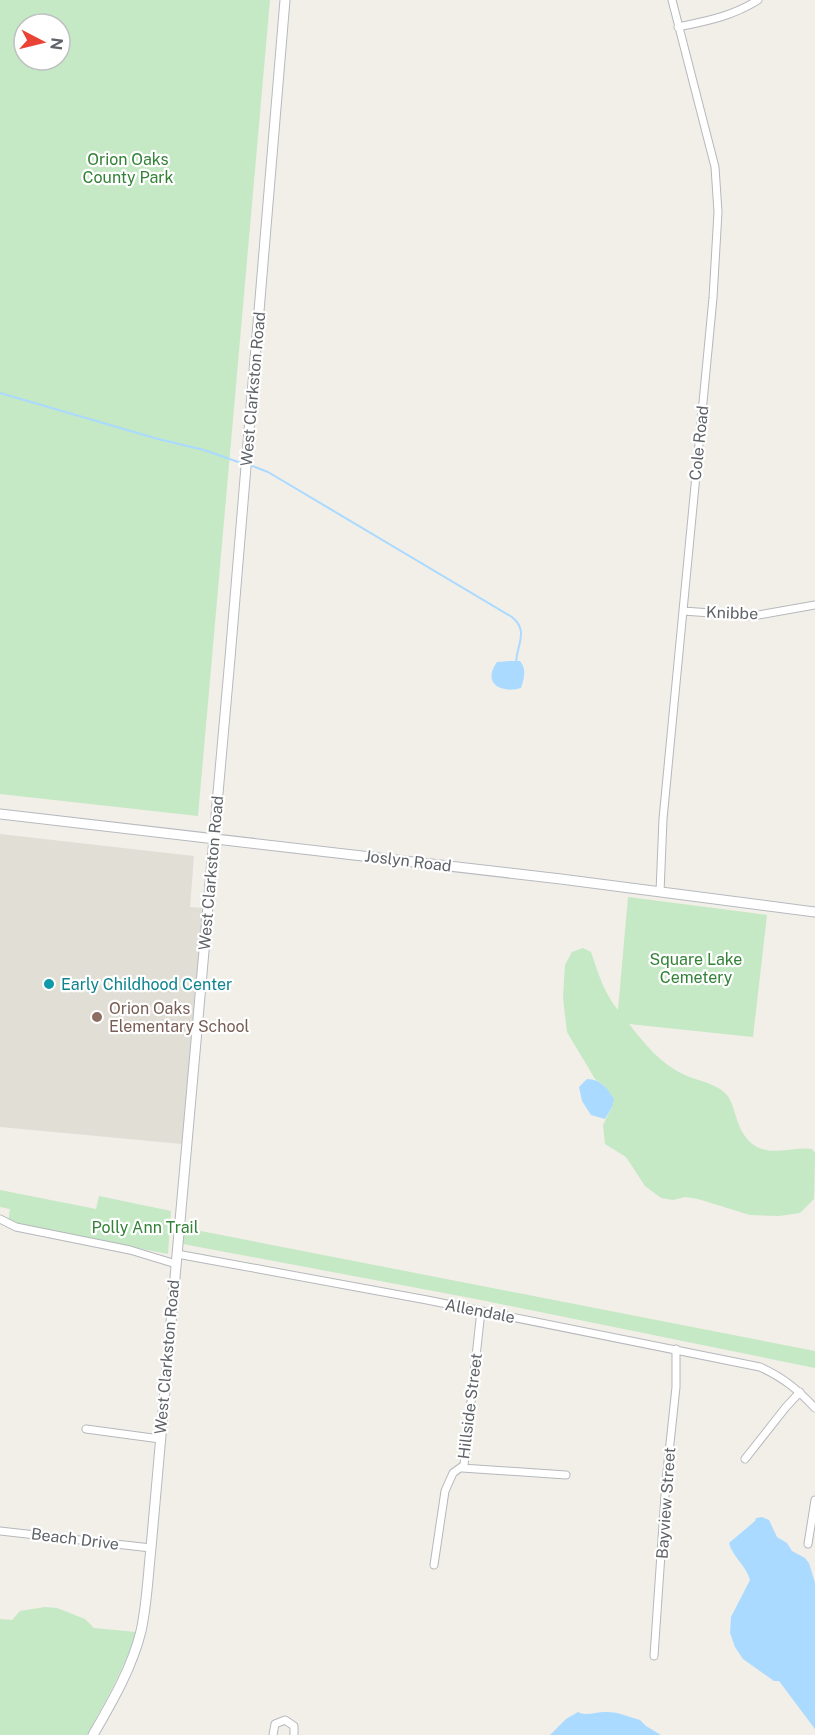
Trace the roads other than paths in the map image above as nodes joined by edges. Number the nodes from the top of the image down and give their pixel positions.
1 (285, 0) edge
2 (672, 0) edge
3 (759, 0) edge
4 (678, 27) junction
5 (815, 604) edge
6 (683, 611) junction
7 (0, 814) edge
8 (213, 838) junction
9 (660, 892) junction
10 (815, 912) edge
11 (0, 1219) edge
12 (176, 1259) junction
13 (481, 1311) junction
14 (676, 1349) junction
15 (800, 1392) junction
16 (815, 1408) edge
17 (86, 1429) dead end
18 (160, 1439) junction
19 (745, 1459) dead end
20 (462, 1468) junction
21 (566, 1475) dead end
22 (815, 1500) edge
23 (0, 1531) edge
24 (808, 1544) dead end
25 (151, 1548) junction
26 (434, 1565) dead end
27 (654, 1656) dead end
28 (93, 1735) edge
29 (273, 1735) edge
30 (294, 1735) edge

1 - 8 main road, West Clarkston Road
2 - 4 street, Cole Road
3 - 4 street
4 - 6 street, Cole Road
5 - 6 street, Knibbe
6 - 9 street, Cole Road
7 - 8 main road, Joslyn Road
8 - 9 main road, Joslyn Road
8 - 12 main road, West Clarkston Road
9 - 10 main road, Joslyn Road
11 - 12 street, Allendale
12 - 13 street, Allendale
12 - 18 main road, West Clarkston Road
13 - 14 street, Allendale
13 - 20 street, Hillside Street
14 - 15 street, Allendale
14 - 27 street, Bayview Street
15 - 16 street, Allendale
15 - 19 street
17 - 18 street
18 - 25 main road, West Clarkston Road
20 - 21 street
20 - 26 street, Hillside Street
22 - 24 street
23 - 25 street, Beach Drive
25 - 28 main road, West Clarkston Road
29 - 30 street

